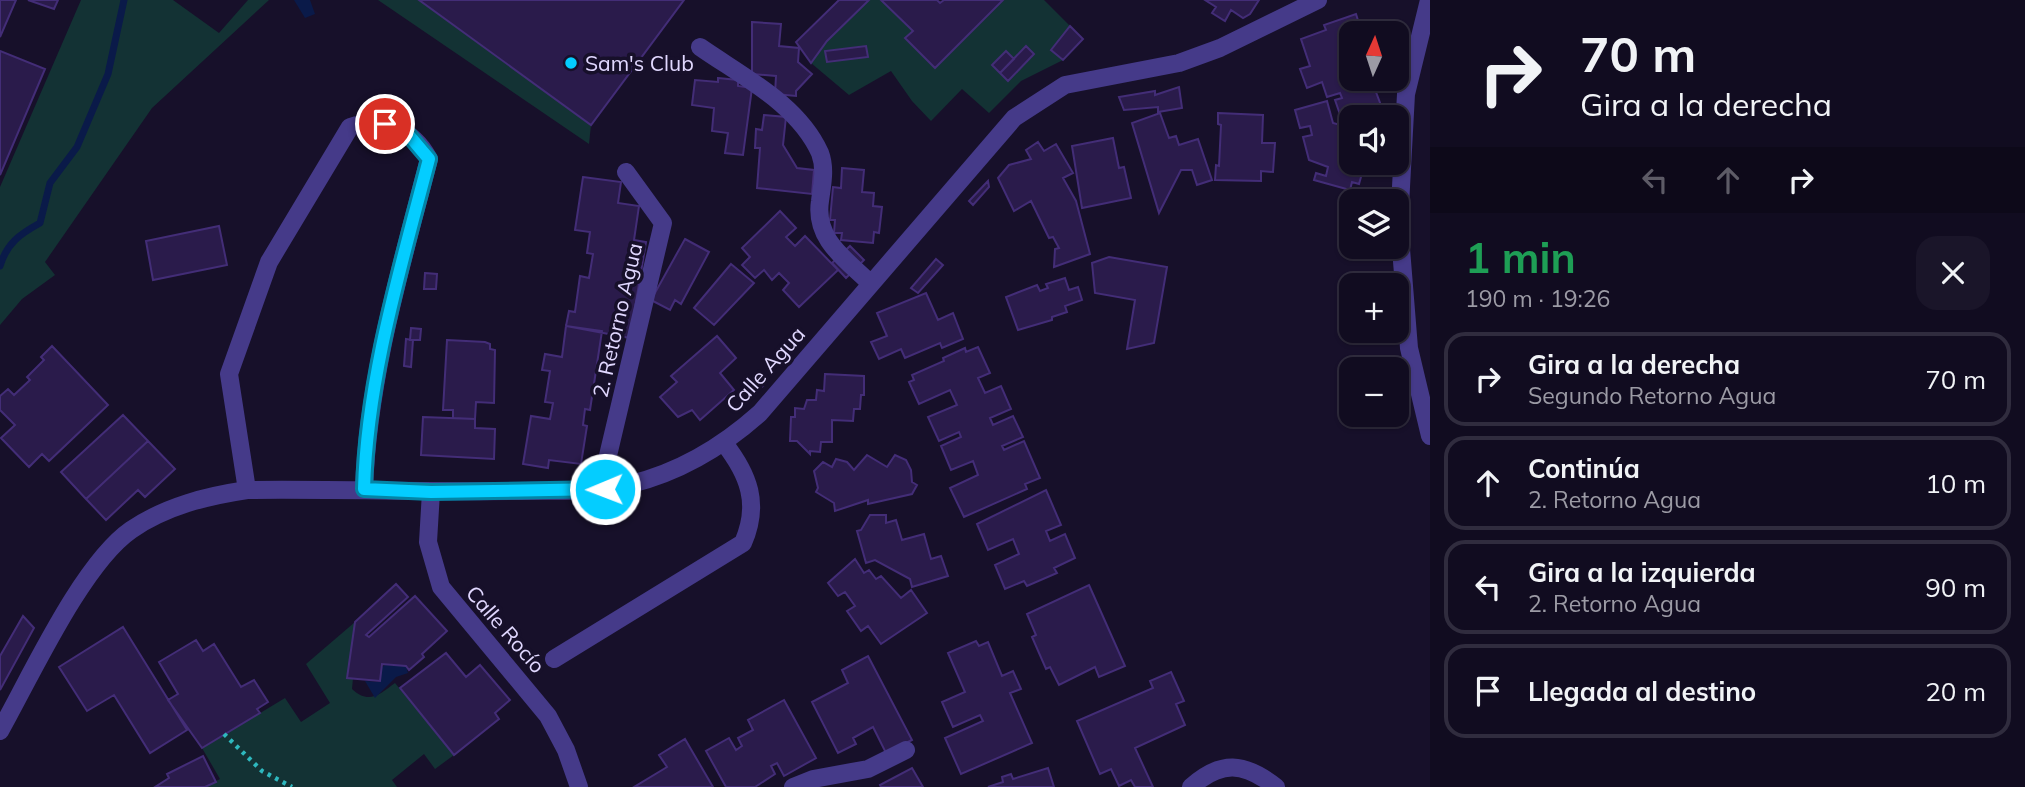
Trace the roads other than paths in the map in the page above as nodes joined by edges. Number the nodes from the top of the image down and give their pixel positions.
1 (1318, 0) edge
2 (1429, 0) edge
3 (701, 47) dead end
4 (626, 172) dead end
5 (871, 284) junction
6 (1430, 436) edge
7 (723, 443) junction
8 (364, 489) junction
9 (605, 489) junction
10 (247, 490) junction
11 (431, 492) junction
12 (554, 659) dead end
13 (0, 731) edge
14 (906, 750) dead end
15 (579, 787) edge
16 (793, 787) edge
17 (1191, 787) edge
18 (1276, 787) edge

1 - 5 street, Calle Agua
2 - 6 street
3 - 5 street
4 - 9 street, 2. Retorno Agua
5 - 7 street, Calle Agua
7 - 9 street, Calle Agua
7 - 12 street
8 - 10 street, Calle Agua
8 - 10 street
8 - 11 street, Calle Agua
9 - 11 street, Calle Agua
10 - 13 street, Calle Agua
11 - 15 street, Calle Rocío
14 - 16 street
17 - 18 street

